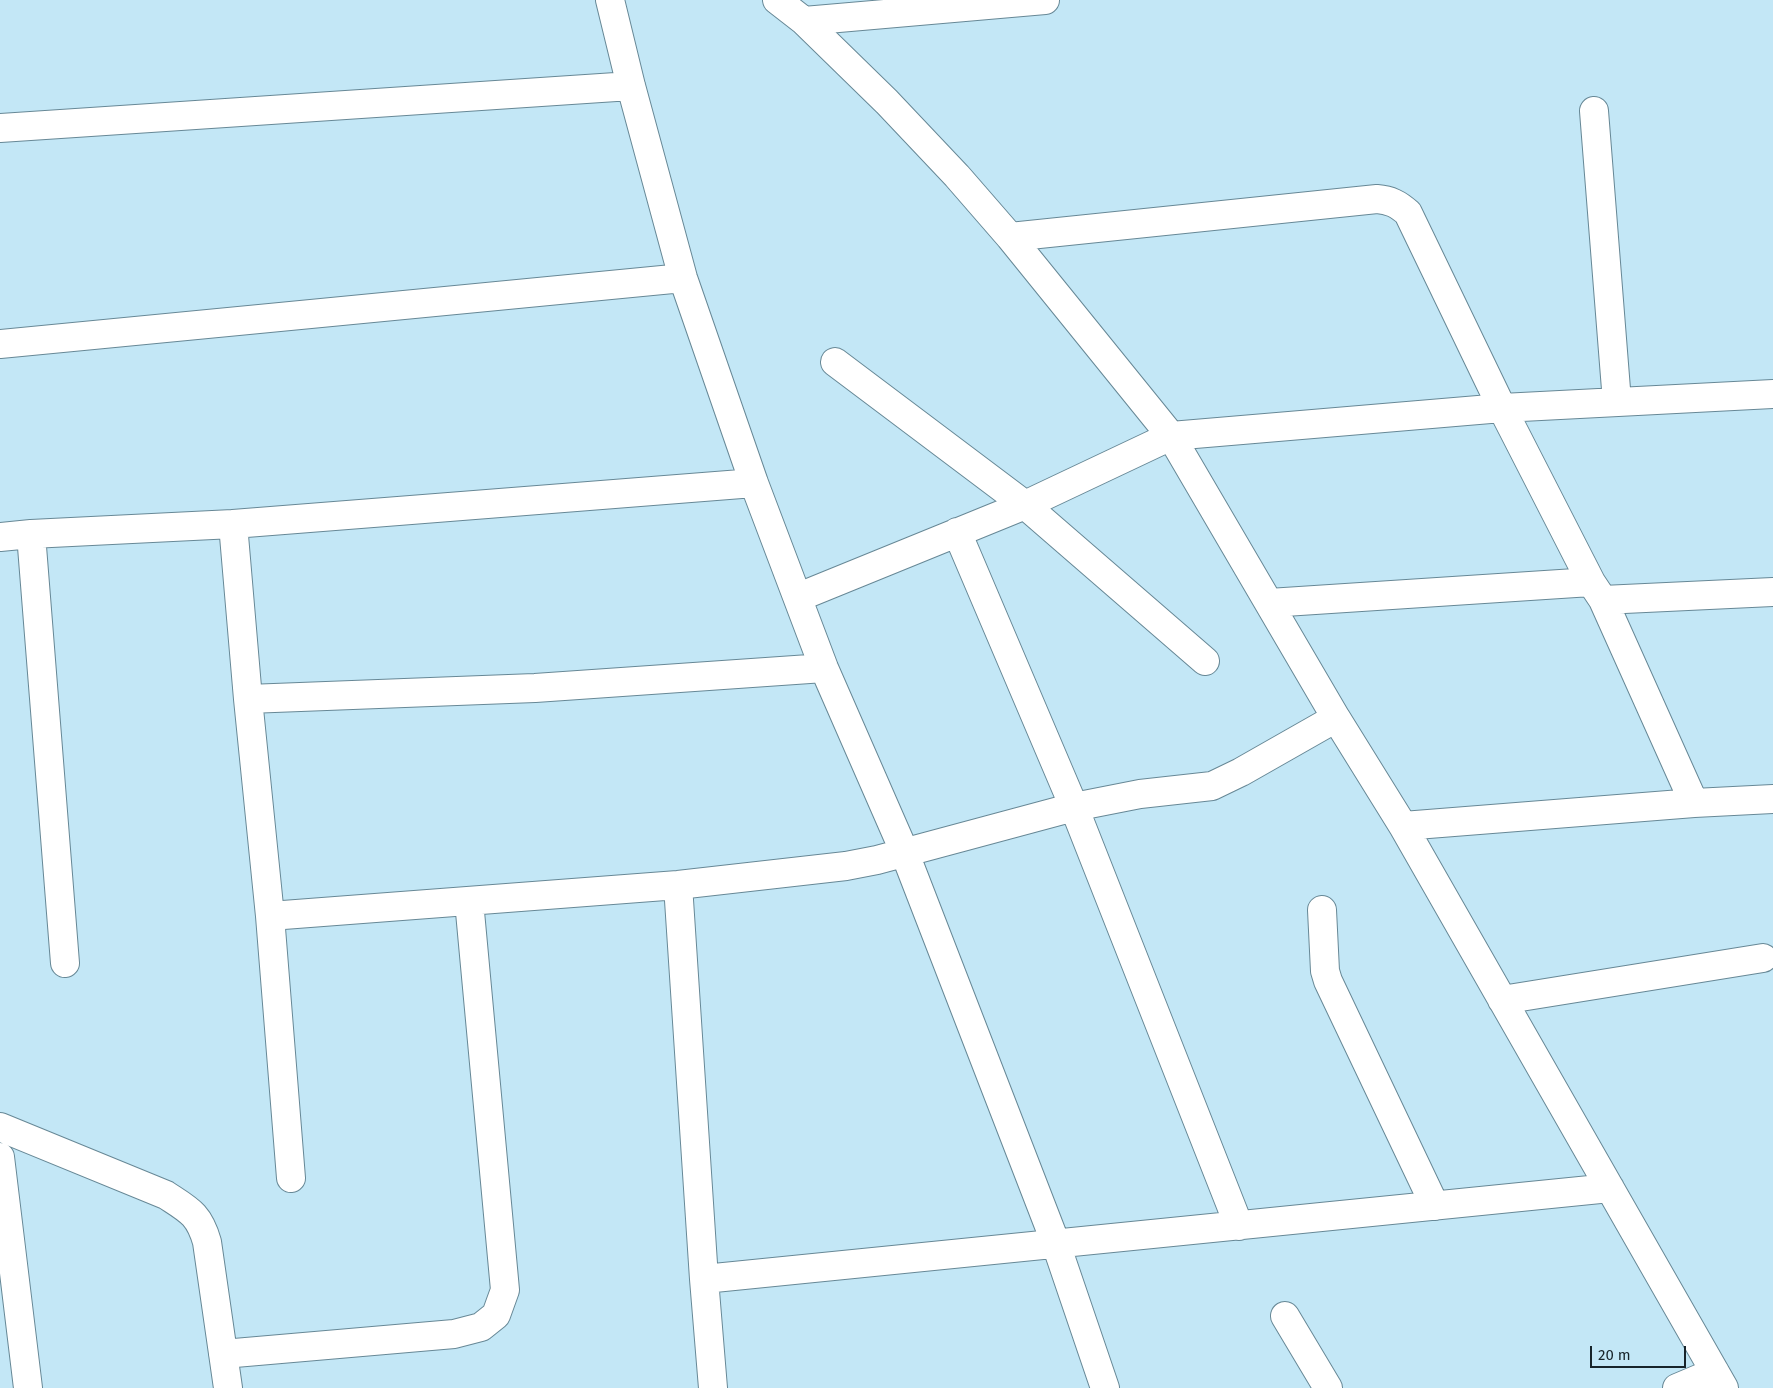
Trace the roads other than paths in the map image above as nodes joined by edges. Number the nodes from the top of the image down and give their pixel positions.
1 (610, 0) edge
2 (777, 0) edge
3 (1045, 0) edge
4 (804, 21) junction
5 (631, 86) junction
6 (1594, 111) dead end
7 (0, 128) edge
8 (1010, 237) junction
9 (684, 278) junction
10 (0, 344) edge
11 (835, 362) dead end
12 (1773, 394) edge
13 (1617, 402) junction
14 (1502, 408) junction
15 (1171, 436) junction
16 (754, 483) junction
17 (1025, 504) junction
18 (233, 524) junction
19 (957, 532) junction
20 (30, 534) junction
21 (0, 538) edge
22 (1597, 591) junction
23 (1773, 592) edge
24 (799, 597) junction
25 (1269, 602) junction
26 (1205, 661) dead end
27 (824, 668) junction
28 (248, 699) junction
29 (1336, 718) junction
30 (1773, 799) edge
31 (1694, 802) junction
32 (1074, 807) junction
33 (1403, 826) junction
34 (904, 851) junction
35 (678, 885) junction
36 (469, 901) junction
37 (1322, 910) dead end
38 (270, 916) junction
39 (1763, 958) dead end
40 (65, 963) dead end
41 (1502, 1000) junction
42 (0, 1127) edge
43 (0, 1157) edge
44 (291, 1178) dead end
45 (1610, 1188) junction
46 (1435, 1206) junction
47 (1239, 1226) junction
48 (1056, 1244) junction
49 (704, 1279) junction
50 (1285, 1316) dead end
51 (223, 1354) junction
52 (1719, 1380) edge
53 (28, 1388) edge
54 (228, 1388) edge
55 (713, 1388) edge
56 (1105, 1388) edge
57 (1328, 1388) edge
58 (1677, 1388) edge

1 - 5 street
2 - 4 street
3 - 4 street
4 - 8 street
5 - 7 street
5 - 9 street
6 - 13 street
8 - 14 street
8 - 15 street
9 - 10 street
9 - 16 street
11 - 17 street
12 - 13 street
13 - 14 street
14 - 15 street
14 - 22 street
15 - 17 street
15 - 25 street
16 - 18 street
16 - 24 street
17 - 19 street
17 - 26 street
18 - 20 street
18 - 28 street
19 - 24 street
19 - 32 street
20 - 21 street
20 - 40 street
22 - 23 street
22 - 25 street
22 - 31 street
24 - 27 street
25 - 29 street
27 - 28 street
27 - 34 street
28 - 38 street
29 - 32 street
29 - 33 street
30 - 31 street
31 - 33 street
32 - 34 street
32 - 47 street
33 - 41 street
34 - 35 street
34 - 48 street
35 - 36 street
35 - 49 street
36 - 38 street
36 - 51 street
37 - 46 street
38 - 44 street
39 - 41 street
41 - 45 street
42 - 51 street
43 - 53 street
45 - 46 street
45 - 52 street
46 - 47 street
47 - 48 street
48 - 49 street
48 - 56 street
49 - 55 street
50 - 57 street
51 - 54 street
52 - 58 street

